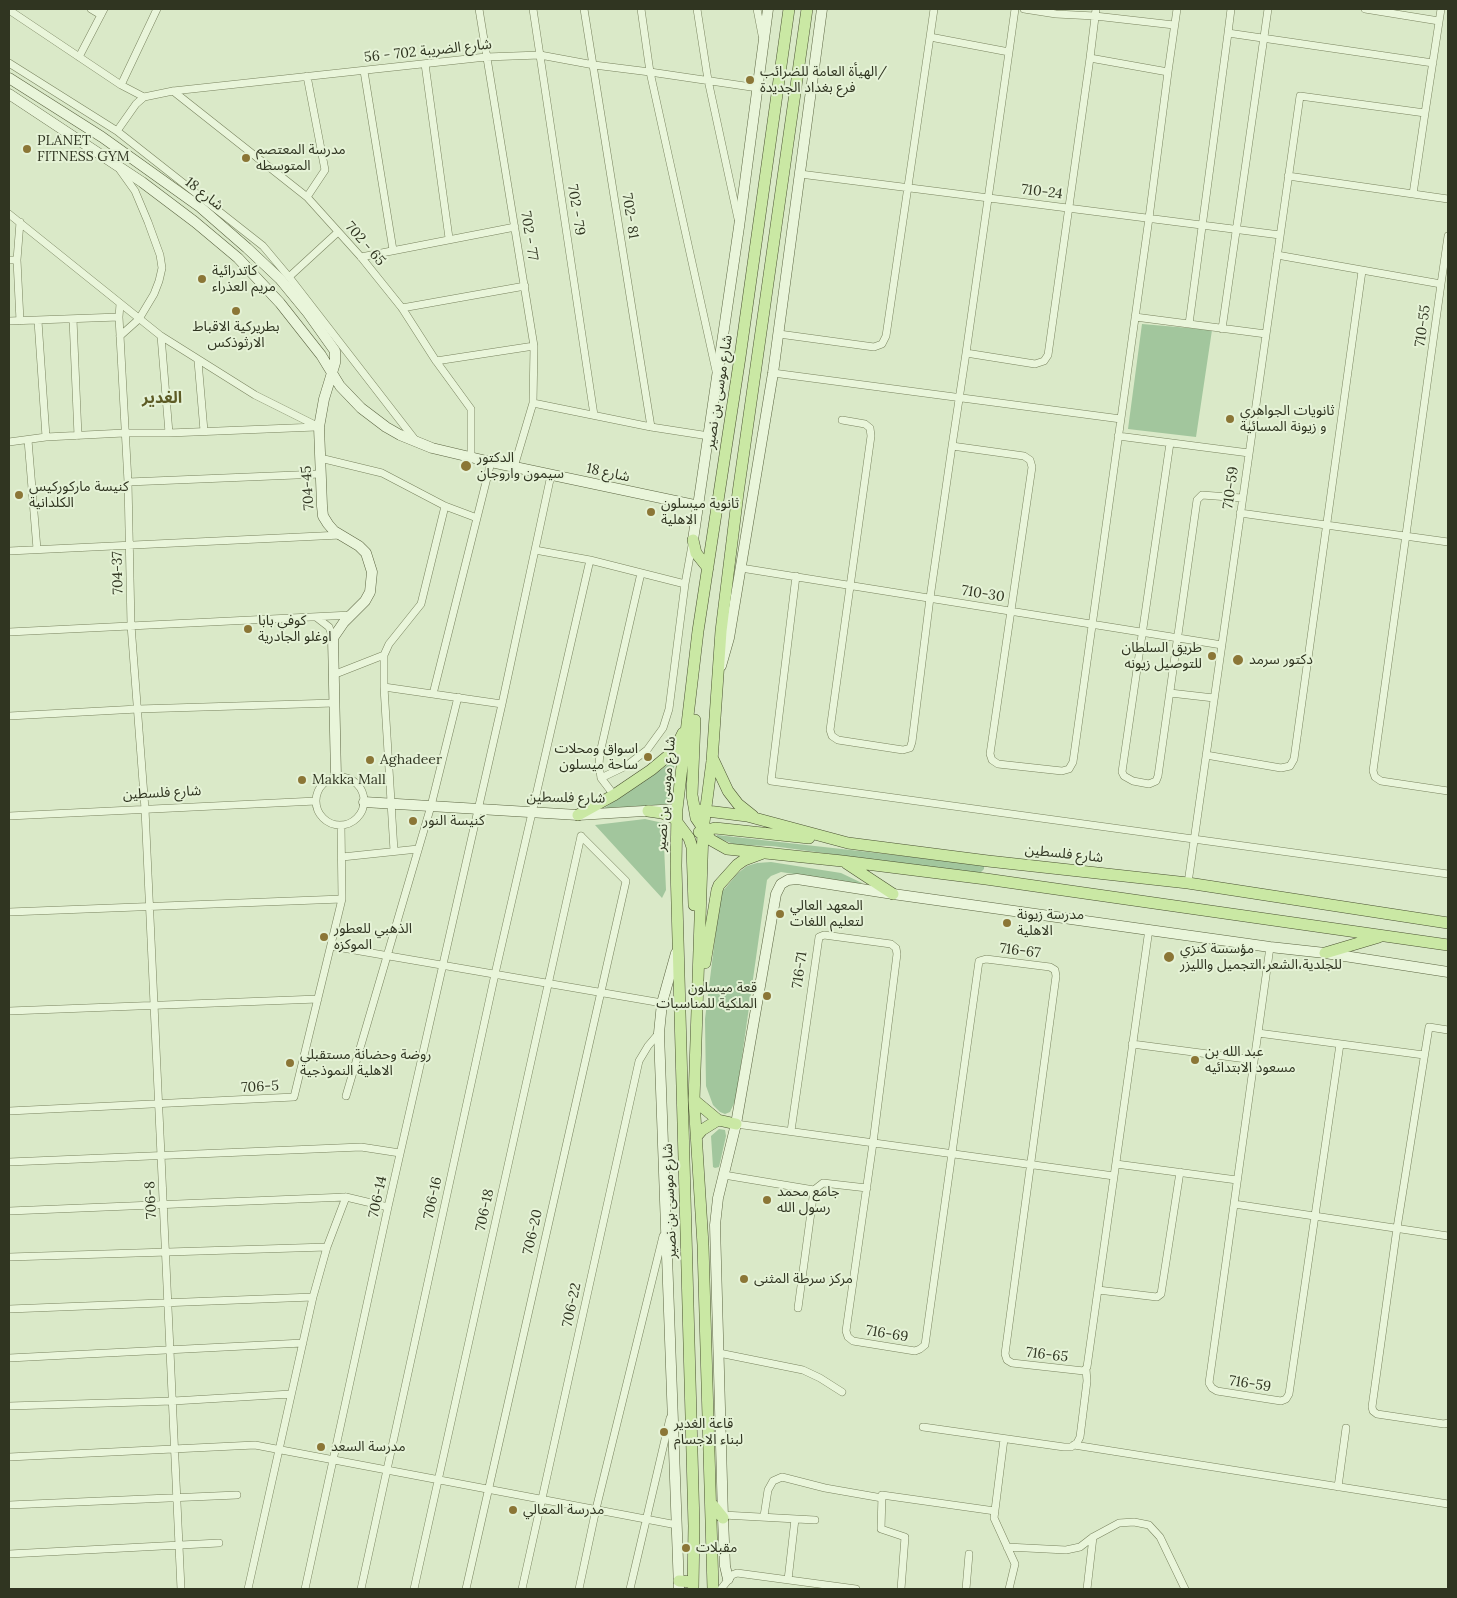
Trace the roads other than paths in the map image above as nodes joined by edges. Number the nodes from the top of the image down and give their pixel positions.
1 (90, 9) edge
2 (157, 9) edge
3 (479, 9) edge
4 (532, 9) edge
5 (584, 9) edge
6 (641, 9) edge
7 (697, 9) edge
8 (757, 9) edge
9 (768, 9) edge
10 (789, 9) edge
11 (807, 9) edge
12 (822, 9) edge
13 (934, 9) edge
14 (1015, 9) edge
15 (1024, 9) edge
16 (1177, 9) edge
17 (1231, 9) edge
18 (1268, 9) edge
19 (1365, 9) edge
20 (1441, 9) edge
21 (9, 10) edge
22 (102, 12) edge
23 (1096, 12) edge
24 (1439, 21) junction
25 (1174, 25) junction
26 (1228, 33) junction
27 (930, 37) junction
28 (1264, 39) junction
29 (763, 42) junction
30 (1009, 52) junction
31 (540, 55) junction
32 (79, 57) junction
33 (486, 57) junction
34 (1090, 58) junction
35 (9, 63) edge
36 (1432, 63) junction
37 (425, 64) junction
38 (594, 65) junction
39 (364, 71) junction
40 (650, 72) junction
41 (1168, 72) junction
42 (307, 76) junction
43 (9, 78) edge
44 (708, 80) junction
45 (121, 85) junction
46 (758, 88) junction
47 (173, 91) junction
48 (9, 94) edge
49 (144, 97) junction
50 (1425, 113) junction
51 (117, 131) junction
52 (117, 165) junction
53 (800, 174) junction
54 (1288, 176) junction
55 (907, 187) junction
56 (1413, 194) junction
57 (307, 197) junction
58 (988, 198) junction
59 (1448, 199) edge
60 (1068, 208) junction
61 (9, 214) edge
62 (1149, 218) junction
63 (20, 222) junction
64 (1203, 225) junction
65 (515, 227) junction
66 (739, 227) junction
67 (1236, 230) junction
68 (338, 232) junction
69 (1280, 235) junction
70 (1448, 236) edge
71 (449, 238) junction
72 (393, 250) junction
73 (1277, 255) junction
74 (361, 257) junction
75 (9, 260) edge
76 (17, 260) junction
77 (272, 265) junction
78 (1362, 271) junction
79 (289, 277) junction
80 (1442, 284) junction
81 (525, 286) junction
82 (120, 304) junction
83 (402, 308) junction
84 (119, 317) junction
85 (1135, 317) junction
86 (139, 319) junction
87 (73, 320) junction
88 (9, 321) edge
89 (20, 321) junction
90 (38, 321) junction
91 (1189, 324) junction
92 (1222, 329) junction
93 (779, 334) junction
94 (1266, 334) junction
95 (120, 336) junction
96 (161, 336) junction
97 (534, 346) junction
98 (966, 353) junction
99 (198, 361) junction
100 (436, 361) junction
101 (332, 373) junction
102 (773, 373) junction
103 (718, 377) junction
104 (959, 398) junction
105 (532, 403) junction
106 (594, 416) junction
107 (1121, 419) junction
108 (842, 420) dead end
109 (319, 426) junction
110 (651, 427) junction
111 (204, 431) junction
112 (124, 433) junction
113 (169, 433) junction
114 (78, 436) junction
115 (709, 436) junction
116 (1118, 436) junction
117 (46, 437) junction
118 (28, 440) junction
119 (9, 442) edge
120 (418, 443) junction
121 (1170, 443) junction
122 (952, 446) junction
123 (1249, 452) junction
124 (320, 458) junction
125 (471, 458) junction
126 (491, 462) junction
127 (514, 467) junction
128 (320, 474) junction
129 (551, 475) junction
130 (128, 482) junction
131 (1242, 498) junction
132 (446, 506) junction
133 (699, 506) junction
134 (1240, 513) junction
135 (477, 518) junction
136 (1327, 525) junction
137 (342, 535) junction
138 (1406, 536) junction
139 (693, 540) junction
140 (1448, 542) edge
141 (130, 546) junction
142 (37, 549) junction
143 (535, 550) junction
144 (9, 551) edge
145 (590, 560) junction
146 (708, 568) junction
147 (741, 568) junction
148 (641, 573) junction
149 (796, 576) junction
150 (685, 584) junction
151 (850, 585) junction
152 (930, 598) junction
153 (1011, 611) junction
154 (351, 615) junction
155 (316, 617) junction
156 (1092, 624) junction
157 (131, 625) junction
158 (698, 631) junction
159 (9, 632) edge
160 (1141, 632) junction
161 (334, 638) junction
162 (1178, 638) junction
163 (1222, 645) junction
164 (384, 655) junction
165 (718, 674) junction
166 (333, 675) junction
167 (384, 687) junction
168 (1170, 693) junction
169 (433, 694) junction
170 (458, 697) junction
171 (1214, 698) junction
172 (334, 702) junction
173 (502, 704) junction
174 (138, 709) junction
175 (9, 716) edge
176 (688, 722) junction
177 (1206, 755) junction
178 (712, 756) junction
179 (336, 777) junction
180 (601, 778) junction
181 (1448, 791) edge
182 (614, 795) junction
183 (316, 801) junction
184 (364, 802) junction
185 (390, 804) junction
186 (431, 806) junction
187 (145, 809) junction
188 (678, 809) junction
189 (477, 810) junction
190 (700, 810) junction
191 (648, 811) junction
192 (532, 813) junction
193 (578, 815) junction
194 (9, 816) edge
195 (756, 819) junction
196 (677, 821) junction
197 (341, 825) junction
198 (703, 830) junction
199 (581, 836) joint
200 (689, 838) junction
201 (1194, 840) junction
202 (848, 843) junction
203 (418, 849) junction
204 (394, 850) junction
205 (766, 852) junction
206 (342, 857) junction
207 (842, 861) junction
208 (988, 861) junction
209 (676, 866) junction
210 (1448, 874) edge
211 (986, 879) junction
212 (1188, 883) junction
213 (893, 894) junction
214 (342, 899) junction
215 (150, 907) junction
216 (9, 912) edge
217 (1448, 923) edge
218 (1149, 929) junction
219 (1382, 936) junction
220 (1448, 945) edge
221 (331, 946) junction
222 (1270, 947) junction
223 (677, 948) junction
224 (1326, 953) junction
225 (387, 955) junction
226 (442, 965) junction
227 (1448, 972) edge
228 (495, 974) junction
229 (548, 983) junction
230 (600, 992) junction
231 (318, 1000) junction
232 (662, 1003) junction
233 (154, 1004) junction
234 (9, 1011) edge
235 (698, 1011) junction
236 (1448, 1030) edge
237 (659, 1033) junction
238 (1258, 1033) junction
239 (1132, 1044) junction
240 (1340, 1044) junction
241 (1424, 1055) junction
242 (1254, 1060) junction
243 (346, 1096) dead end
244 (694, 1100) junction
245 (159, 1104) junction
246 (9, 1111) edge
247 (718, 1120) junction
248 (736, 1124) junction
249 (791, 1131) junction
250 (696, 1137) junction
251 (874, 1143) junction
252 (400, 1153) junction
253 (952, 1154) junction
254 (161, 1155) junction
255 (9, 1162) edge
256 (1030, 1164) junction
257 (1116, 1164) junction
258 (1180, 1172) junction
259 (724, 1175) junction
260 (1114, 1176) junction
261 (1237, 1180) junction
262 (867, 1188) junction
263 (814, 1190) junction
264 (346, 1197) junction
265 (1234, 1204) junction
266 (164, 1205) junction
267 (388, 1207) junction
268 (9, 1211) edge
269 (1314, 1216) junction
270 (666, 1223) junction
271 (1397, 1228) junction
272 (1448, 1236) edge
273 (327, 1247) junction
274 (166, 1252) junction
275 (9, 1257) edge
276 (1098, 1290) junction
277 (313, 1297) junction
278 (168, 1302) junction
279 (798, 1308) dead end
280 (9, 1309) edge
281 (303, 1343) junction
282 (170, 1350) junction
283 (719, 1354) junction
284 (9, 1358) edge
285 (1086, 1370) junction
286 (842, 1392) dead end
287 (291, 1394) junction
288 (173, 1402) junction
289 (9, 1406) edge
290 (672, 1411) junction
291 (1448, 1422) edge
292 (923, 1427) dead end
293 (1346, 1428) dead end
294 (1004, 1439) junction
295 (1074, 1445) junction
296 (175, 1448) junction
297 (280, 1449) junction
298 (9, 1457) edge
299 (334, 1459) junction
300 (386, 1469) junction
301 (439, 1479) junction
302 (1338, 1487) junction
303 (489, 1489) junction
304 (237, 1495) dead end
305 (177, 1497) junction
306 (882, 1498) junction
307 (543, 1499) junction
308 (711, 1503) junction
309 (1448, 1504) edge
310 (9, 1505) edge
311 (596, 1510) junction
312 (995, 1511) junction
313 (723, 1516) junction
314 (764, 1516) junction
315 (646, 1519) junction
316 (794, 1519) junction
317 (815, 1520) dead end
318 (677, 1525) junction
319 (1093, 1537) junction
320 (219, 1543) dead end
321 (179, 1545) junction
322 (1007, 1547) junction
323 (9, 1554) edge
324 (969, 1554) dead end
325 (788, 1580) junction
326 (728, 1584) edge
327 (679, 1585) edge
328 (693, 1586) edge
329 (804, 1586) edge
330 (181, 1589) edge
331 (248, 1589) edge
332 (305, 1589) edge
333 (361, 1589) edge
334 (414, 1589) edge
335 (466, 1589) edge
336 (522, 1589) edge
337 (579, 1589) edge
338 (630, 1589) edge
339 (713, 1589) edge
340 (720, 1589) edge
341 (856, 1589) edge
342 (901, 1589) edge
343 (966, 1589) edge
344 (1009, 1589) edge
345 (1086, 1589) edge
346 (1185, 1589) edge

1 - 22 street
2 - 45 street
3 - 33 street, 702 - 77
4 - 31 street, 702 - 79
5 - 38 street, 702- 81
6 - 40 street
7 - 44 street
8 - 29 street
9 - 29 street
10 - 146 main road, شارع موسى بن نصير
11 - 165 main road, شارع موسى بن نصير
12 - 53 street
13 - 27 street
14 - 30 street
15 - 23 street
16 - 25 street
17 - 26 street
18 - 28 street
19 - 24 street
20 - 24 street
21 - 32 street
22 - 32 street
23 - 25 street
23 - 34 street
24 - 36 street
25 - 41 street
26 - 28 street
26 - 64 street
27 - 30 street
27 - 55 street
28 - 36 street
28 - 67 street
29 - 46 street
30 - 58 street
31 - 33 street, شارع الضريبة 702 - 56
31 - 38 street, شارع الضريبة 702 - 56
31 - 106 street, 702 - 79
32 - 45 street
33 - 37 street, شارع الضريبة 702 - 56
33 - 65 street, 702 - 77
34 - 41 street
34 - 60 street
35 - 51 street
36 - 50 street
37 - 39 street, شارع الضريبة 702 - 56
37 - 71 street
38 - 40 street, شارع الضريبة 702 - 56
38 - 110 street, 702- 81
39 - 42 street, شارع الضريبة 702 - 56
39 - 72 street
40 - 44 street, شارع الضريبة 702 - 56
40 - 103 street
41 - 62 street
42 - 47 street, شارع الضريبة 702 - 56
42 - 57 street
43 - 77 street, شارع 18
44 - 46 street, شارع الضريبة 702 - 56
44 - 66 street
45 - 49 street
46 - 66 street
47 - 49 street, شارع الضريبة 702 - 56
47 - 57 street, 702 - 65
48 - 52 street, شارع 18
49 - 51 street
50 - 54 street, 710-59
50 - 56 street
51 - 77 street
52 - 86 street
52 - 101 street, شارع 18
53 - 55 street, 710-24
53 - 93 street
54 - 56 street
54 - 69 street, 710-59
55 - 58 street, 710-24
55 - 93 street
56 - 59 street
57 - 68 street, 702 - 65
58 - 60 street, 710-24
58 - 98 street
60 - 62 street, 710-24
60 - 98 street
61 - 63 street
62 - 64 street, 710-24
62 - 85 street
63 - 76 street
63 - 82 street
64 - 67 street, 710-24
64 - 91 street
65 - 71 street
65 - 81 street, 702 - 77
66 - 103 street
67 - 69 street, 710-24
67 - 92 street
68 - 74 street, 702 - 65
68 - 79 street
69 - 73 street, 710-59
70 - 80 street, 710-55
71 - 72 street
72 - 74 street
73 - 78 street
73 - 94 street, 710-59
74 - 83 street, 702 - 65
75 - 76 street
76 - 89 street
77 - 79 street
77 - 101 street, شارع 18
78 - 80 street
78 - 136 street
79 - 120 street
80 - 138 street, 710-55
81 - 83 street
81 - 97 street, 702 - 77
82 - 84 street, 704-37
82 - 86 street
83 - 100 street, 702 - 65
84 - 87 street
84 - 95 street, 704-37
85 - 91 street
85 - 107 street
86 - 95 street
86 - 96 street
87 - 90 street
87 - 114 street
88 - 89 street
89 - 90 street
90 - 117 street
91 - 92 street
92 - 94 street
93 - 102 street
94 - 123 street, 710-59
95 - 112 street, 704-37
96 - 99 street
96 - 113 street
97 - 100 street
97 - 105 street, 702 - 77
98 - 104 street
99 - 109 street
99 - 111 street
100 - 125 street, 702 - 65
101 - 109 street, 704-45
101 - 120 street, شارع 18
102 - 104 street
102 - 147 street
103 - 115 street
104 - 107 street
104 - 122 street
105 - 106 street
105 - 127 street, 702 - 77
106 - 110 street
107 - 116 street
108 - 151 street
109 - 111 street
109 - 124 street, 704-45
110 - 115 street
111 - 113 street
112 - 113 street
112 - 114 street
112 - 130 street, 704-37
114 - 117 street
115 - 133 street
116 - 121 street
116 - 156 street
117 - 118 street
118 - 119 street
118 - 142 street
120 - 125 street, شارع 18
121 - 123 street
121 - 160 street
122 - 152 street
122 - 153 street
123 - 131 street, 710-59
124 - 128 street, 704-45
124 - 132 street
125 - 126 street, شارع 18
126 - 127 street, شارع 18
126 - 135 street
127 - 129 street, شارع 18
128 - 130 street
128 - 137 street, 704-45
129 - 133 street, شارع 18
129 - 143 street, 706-14
130 - 141 street, 704-37
131 - 134 street, 710-59
131 - 162 street
132 - 135 street
132 - 164 street
133 - 139 street
134 - 136 street
134 - 163 street, 710-59
135 - 169 street
136 - 138 street
136 - 177 street
137 - 141 street
137 - 154 street, 704-45
138 - 140 street
138 - 181 street, 710-55
139 - 146 main road
139 - 150 street
141 - 142 street
141 - 157 street, 704-37
142 - 144 street
143 - 145 street
143 - 173 street, 706-14
145 - 148 street
145 - 192 street, 706-16
146 - 158 main road, شارع موسى بن نصير
147 - 149 street, 710-30
147 - 165 street
148 - 150 street
148 - 180 street
149 - 151 street, 710-30
149 - 201 street
150 - 180 street
151 - 152 street, 710-30
151 - 152 street
152 - 153 street, 710-30
153 - 156 street, 710-30
153 - 156 street
154 - 155 street
154 - 161 street, 704-45
155 - 157 street
155 - 161 street
156 - 160 street, 710-30
157 - 159 street
157 - 174 street, 704-37
158 - 176 main road, شارع موسى بن نصير
158 - 190 main road
160 - 162 street, 710-30
160 - 168 street
161 - 166 street
162 - 163 street, 710-30
162 - 168 street
163 - 171 street, 710-59
164 - 166 street
164 - 167 street
165 - 178 main road, شارع موسى بن نصير
166 - 172 street
167 - 169 street
167 - 185 street
168 - 171 street
169 - 170 street
170 - 173 street
170 - 186 street
171 - 177 street, 710-59
172 - 174 street
172 - 179 street
173 - 189 street, 706-14
174 - 175 street
174 - 187 street, 704-37
176 - 182 main road
176 - 188 main road, شارع موسى بن نصير
177 - 201 street, 710-59
178 - 190 main road, شارع موسى بن نصير
178 - 195 main road
179 - 183 street
179 - 184 street
180 - 182 street
182 - 193 main road
183 - 187 street, شارع فلسطين
183 - 197 street
184 - 185 street, شارع فلسطين
184 - 197 street
185 - 186 street, شارع فلسطين
185 - 204 street
186 - 189 street, شارع فلسطين
186 - 203 street
187 - 194 street, شارع فلسطين
187 - 215 street, 706-8
188 - 190 main road, شارع فلسطين
188 - 191 street, شارع فلسطين
188 - 196 main road, شارع موسى بن نصير
189 - 192 street, شارع فلسطين
189 - 226 street, 706-14
190 - 195 main road, شارع فلسطين
190 - 198 main road, شارع موسى بن نصير
191 - 193 street, شارع فلسطين
191 - 196 main road
192 - 193 street, شارع فلسطين
192 - 228 street, 706-16
195 - 202 main road, شارع فلسطين
196 - 200 main road
196 - 209 main road, شارع موسى بن نصير
197 - 206 street, 706-5
198 - 200 main road
198 - 202 main road
198 - 205 main road
198 - 235 main road, شارع موسى بن نصير
199 - 229 street, 706-18
199 - 230 street, 706-20
200 - 209 main road
200 - 235 main road
201 - 210 street
201 - 212 street, 710-59
202 - 208 main road, شارع فلسطين
203 - 204 street
203 - 225 street
204 - 206 street
205 - 207 main road
205 - 235 main road
206 - 214 street, 706-5
207 - 211 main road
207 - 213 main road
208 - 211 main road
208 - 212 main road, شارع فلسطين
209 - 223 main road, شارع موسى بن نصير
211 - 219 main road
212 - 217 main road, شارع فلسطين
213 - 218 street
213 - 248 street
214 - 215 street
214 - 221 street, 706-5
215 - 216 street
215 - 233 street, 706-8
218 - 222 street
218 - 239 street, 716-65
219 - 220 main road
219 - 224 main road
221 - 225 street
221 - 231 street, 706-5
222 - 224 street
222 - 238 street
223 - 232 street
223 - 328 main road, شارع موسى بن نصير
224 - 227 street
225 - 226 street
225 - 243 street
226 - 228 street
226 - 252 street, 706-14
228 - 229 street
228 - 300 street, 706-16
229 - 230 street
229 - 301 street, 706-18
230 - 232 street
230 - 303 street, 706-20
231 - 233 street
231 - 245 street, 706-5
232 - 237 street
233 - 234 street
233 - 245 street, 706-8
235 - 244 main road, شارع موسى بن نصير
236 - 241 street
237 - 270 street
237 - 307 street, 706-22
238 - 240 street
238 - 242 street
239 - 242 street
239 - 257 street, 716-65
240 - 241 street
240 - 269 street
241 - 271 street
242 - 261 street
244 - 247 main road
244 - 250 main road, شارع موسى بن نصير
245 - 246 street, 706-5
245 - 254 street, 706-8
247 - 248 main road
247 - 250 main road
248 - 249 street
248 - 259 street
249 - 251 street
249 - 251 street, 716-71
250 - 308 main road, شارع موسى بن نصير
251 - 253 street
251 - 262 street, 716-69
252 - 254 street
252 - 267 street, 706-14
253 - 256 street
253 - 256 street, 716-67
253 - 262 street, 716-69
254 - 255 street
254 - 266 street, 706-8
256 - 260 street
256 - 285 street, 716-65
257 - 258 street
257 - 260 street, 716-65
258 - 261 street
258 - 276 street
259 - 263 street
259 - 283 street
260 - 276 street, 716-65
261 - 265 street
262 - 263 street
263 - 279 street
264 - 266 street
264 - 267 street
264 - 273 street
265 - 269 street
265 - 269 street, 716-59
266 - 268 street
266 - 274 street, 706-8
267 - 299 street, 706-14
269 - 271 street
270 - 290 street
270 - 311 street
271 - 272 street
271 - 291 street
273 - 274 street
273 - 277 street
274 - 275 street
274 - 278 street, 706-8
276 - 285 street, 716-65
277 - 278 street
277 - 281 street
278 - 280 street
278 - 282 street, 706-8
281 - 282 street
281 - 287 street
282 - 284 street
282 - 288 street, 706-8
283 - 286 street
283 - 313 street
285 - 295 street
287 - 288 street
287 - 297 street
288 - 289 street
288 - 296 street, 706-8
290 - 315 street
290 - 318 street
292 - 294 street
293 - 302 street
294 - 295 street
294 - 312 street
295 - 302 street
296 - 297 street
296 - 298 street
296 - 305 street, 706-8
297 - 299 street
297 - 331 street
299 - 300 street
299 - 332 street, 706-14
300 - 301 street
300 - 333 street, 706-16
301 - 303 street
301 - 334 street, 706-18
302 - 309 street
303 - 307 street
303 - 335 street, 706-20
304 - 305 street
305 - 310 street
305 - 321 street, 706-8
306 - 312 street
306 - 314 street
306 - 342 street
307 - 311 street
307 - 336 street, 706-22
308 - 313 main road
308 - 339 main road, شارع موسى بن نصير
311 - 315 street
311 - 337 street
312 - 322 street
313 - 314 street
313 - 326 street
314 - 316 street
315 - 318 street
315 - 338 street
316 - 317 street
316 - 325 street
318 - 327 street
319 - 322 street
319 - 345 street
319 - 346 street
320 - 321 street
321 - 323 street
321 - 330 street, 706-8
322 - 344 street
324 - 343 street
325 - 326 street
325 - 329 street
326 - 340 street
327 - 328 main road
329 - 341 street

